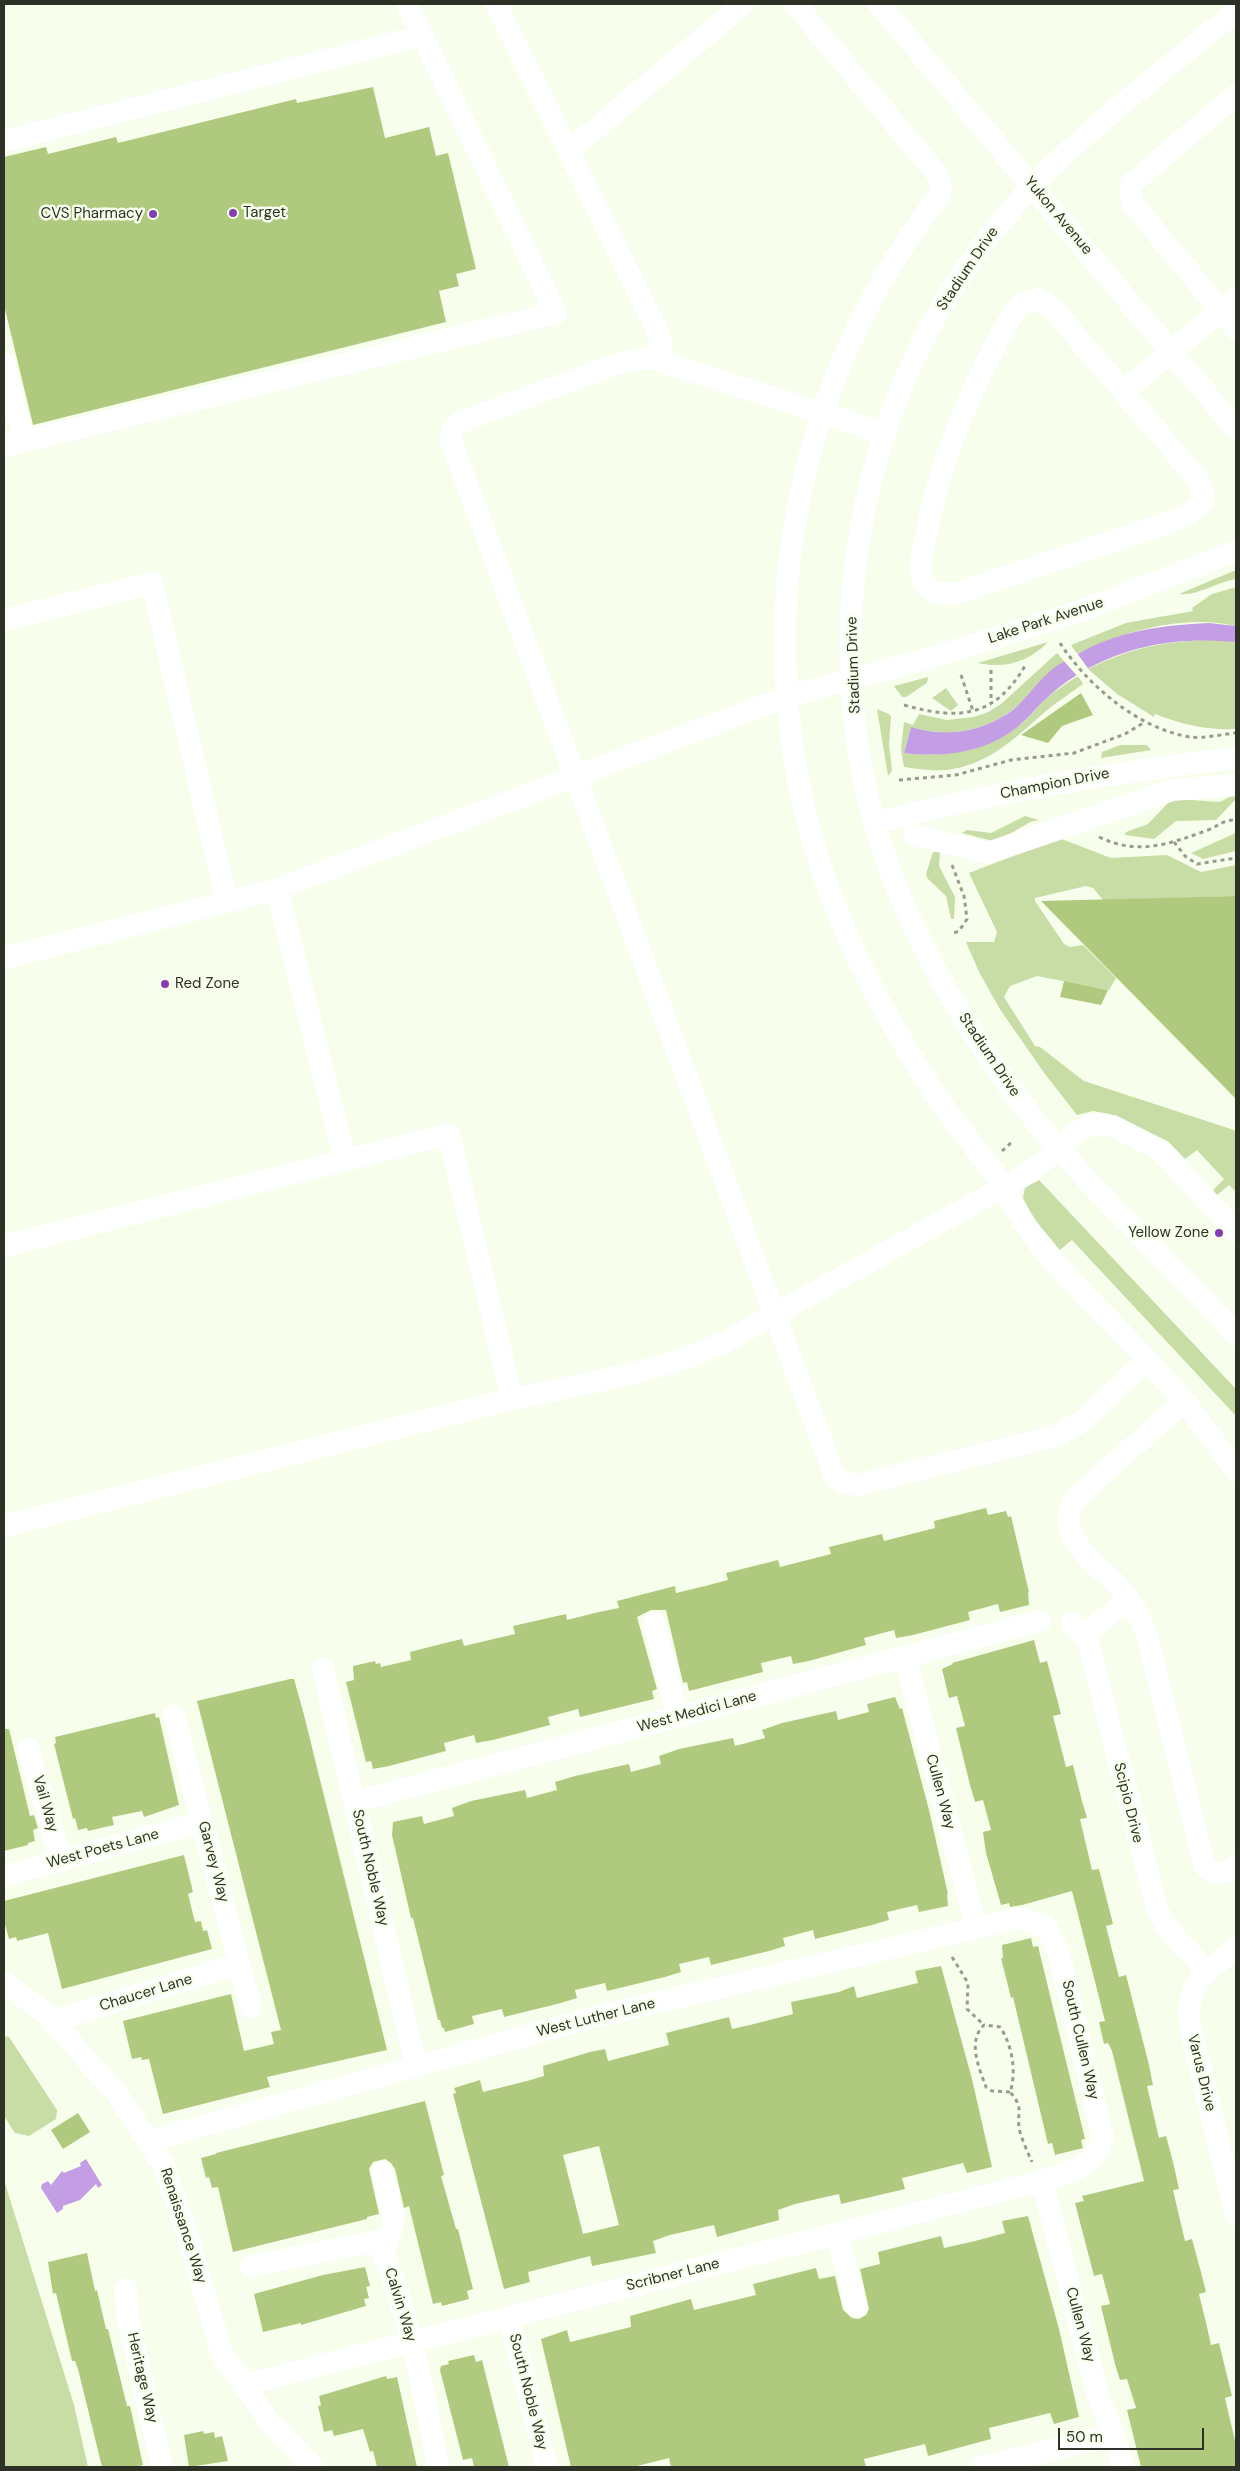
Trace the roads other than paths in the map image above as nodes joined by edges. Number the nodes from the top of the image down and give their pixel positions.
1 (406, 4) edge
2 (496, 4) edge
3 (743, 4) edge
4 (795, 4) edge
5 (879, 4) edge
6 (1236, 11) edge
7 (422, 36) junction
8 (1236, 95) edge
9 (4, 141) edge
10 (569, 151) junction
11 (1032, 186) junction
12 (1229, 304) edge
13 (1236, 329) edge
14 (1172, 352) junction
15 (659, 360) junction
16 (4, 363) edge
17 (1123, 392) junction
18 (822, 412) junction
19 (1236, 429) edge
20 (884, 433) junction
21 (14, 444) edge
22 (1236, 551) edge
23 (4, 620) edge
24 (851, 679) junction
25 (786, 697) junction
26 (1236, 758) edge
27 (576, 777) junction
28 (1236, 785) edge
29 (875, 823) junction
30 (914, 835) dead end
31 (277, 889) junction
32 (227, 902) junction
33 (4, 958) edge
34 (1059, 1148) junction
35 (345, 1160) junction
36 (1003, 1186) junction
37 (1236, 1232) edge
38 (4, 1246) edge
39 (774, 1314) junction
40 (1236, 1335) edge
41 (1147, 1360) junction
42 (512, 1399) junction
43 (1184, 1401) junction
44 (1236, 1471) edge
45 (4, 1526) edge
46 (1129, 1599) junction
47 (1040, 1621) dead end
48 (654, 1624) dead end
49 (905, 1657) junction
50 (323, 1670) dead end
51 (174, 1715) dead end
52 (678, 1717) junction
53 (28, 1749) dead end
54 (354, 1802) junction
55 (202, 1822) junction
56 (61, 1860) junction
57 (1236, 1865) edge
58 (4, 1876) edge
59 (976, 1928) junction
60 (1047, 1928) joint
61 (1236, 1947) edge
62 (239, 1964) junction
63 (1208, 1972) junction
64 (4, 1982) edge
65 (251, 2008) dead end
66 (52, 2021) junction
67 (416, 2066) junction
68 (148, 2141) junction
69 (1097, 2154) joint
70 (382, 2172) dead end
71 (1037, 2172) junction
72 (1236, 2215) edge
73 (837, 2233) junction
74 (383, 2254) junction
75 (251, 2266) dead end
76 (126, 2289) dead end
77 (856, 2306) dead end
78 (509, 2317) junction
79 (411, 2342) junction
80 (244, 2385) junction
81 (1114, 2435) junction
82 (162, 2467) edge
83 (313, 2467) edge
84 (440, 2467) edge
85 (547, 2467) edge
86 (982, 2467) edge
87 (1123, 2467) edge

1 - 7 street
2 - 10 street
3 - 10 street
4 - 18 street
5 - 11 street, Yukon Avenue
6 - 11 street, Stadium Drive
7 - 9 street
7 - 21 street
8 - 12 street
10 - 15 street
11 - 14 street, Yukon Avenue
11 - 20 street, Stadium Drive
12 - 13 street
12 - 14 street
14 - 17 street
14 - 19 street, Yukon Avenue
15 - 18 street
15 - 27 street
16 - 21 street
17 - 17 street
18 - 20 street
18 - 25 street
20 - 24 street, Stadium Drive
22 - 24 street, Lake Park Avenue
23 - 32 street
24 - 25 street, Lake Park Avenue
24 - 29 street, Stadium Drive
25 - 27 street, Lake Park Avenue
25 - 36 street
26 - 29 street, Champion Drive
27 - 31 street, Lake Park Avenue
27 - 39 street
28 - 30 street
29 - 34 street, Stadium Drive
31 - 32 street, Lake Park Avenue
31 - 35 street
32 - 33 street, Lake Park Avenue
34 - 36 street
34 - 37 street
34 - 40 street, Stadium Drive
35 - 38 street
35 - 42 street
36 - 39 street
36 - 41 street
39 - 41 street
39 - 42 street
41 - 43 street
42 - 45 street
43 - 44 street
43 - 46 street
46 - 57 street
46 - 63 street, Scipio Drive
47 - 49 street, West Medici Lane
48 - 52 street
49 - 52 street, West Medici Lane
49 - 59 street, Cullen Way
50 - 54 street, South Noble Way
51 - 55 street, Garvey Way
52 - 54 street, West Medici Lane
53 - 56 street, Vail Way
54 - 67 street, South Noble Way
55 - 56 street, West Poets Lane
55 - 62 street, Garvey Way
56 - 58 street, West Poets Lane
59 - 60 street, West Luther Lane
59 - 67 street, West Luther Lane
60 - 69 street, South Cullen Way
61 - 63 street, Varus Drive
62 - 65 street, Garvey Way
62 - 66 street, Chaucer Lane
63 - 72 street, Varus Drive
64 - 66 street, Renaissance Way
66 - 68 street, Renaissance Way
67 - 68 street, West Luther Lane
68 - 80 street, Renaissance Way
69 - 71 street, Scribner Lane
70 - 74 street
71 - 73 street, Scribner Lane
71 - 81 street, Cullen Way
73 - 77 street
73 - 78 street, Scribner Lane
74 - 75 street, Calvin Way
74 - 79 street, Calvin Way
76 - 82 street, Heritage Way
78 - 79 street, Scribner Lane
78 - 85 street, South Noble Way
79 - 80 street, Scribner Lane
79 - 84 street, Calvin Way
80 - 83 street, Renaissance Way
81 - 86 street
81 - 87 street, Cullen Way

